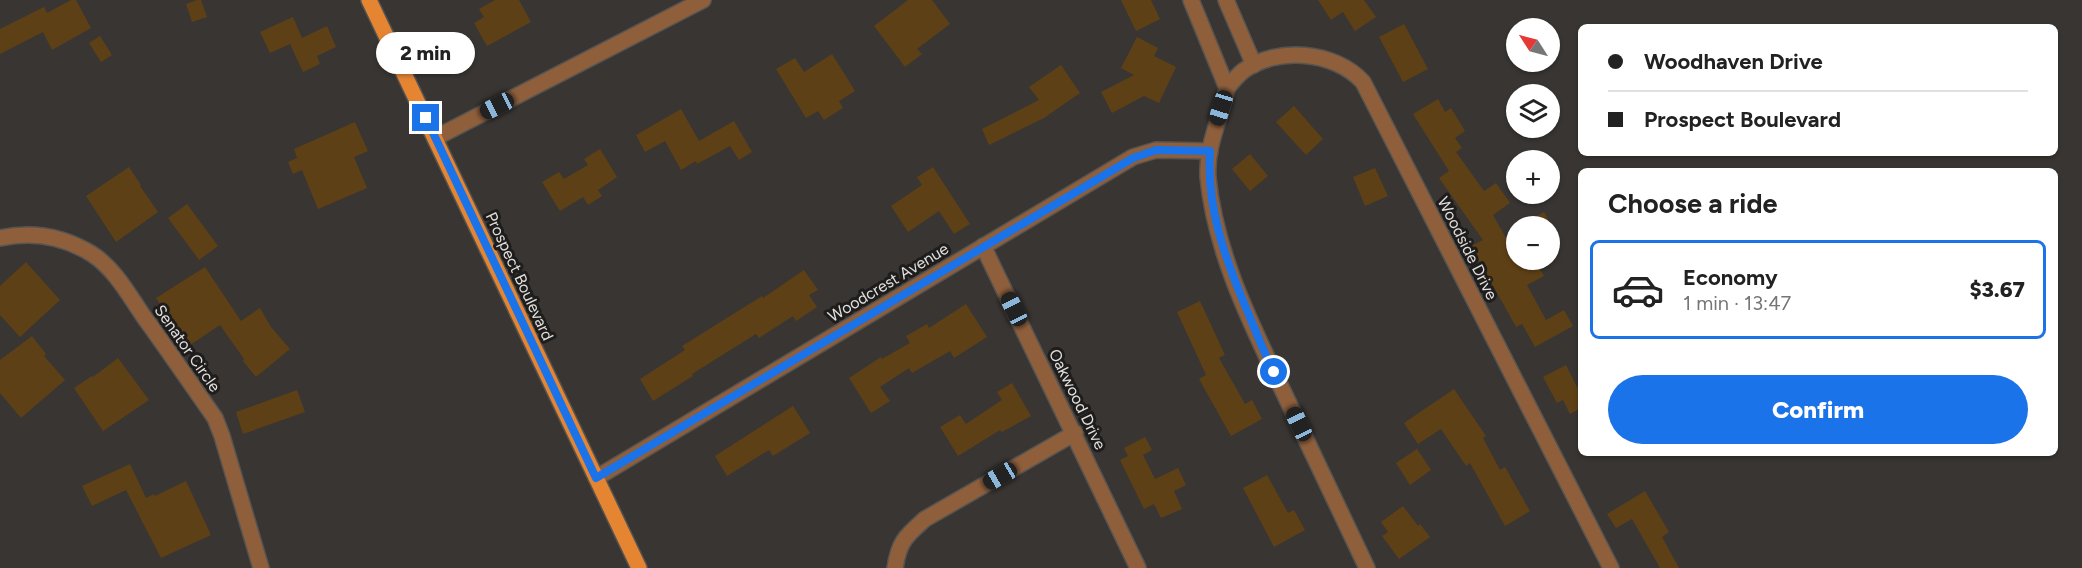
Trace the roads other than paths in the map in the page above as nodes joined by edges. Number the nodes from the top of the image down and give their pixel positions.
1 (369, 0) edge
2 (703, 0) edge
3 (1191, 0) edge
4 (1226, 0) edge
5 (1254, 64) junction
6 (1227, 88) junction
7 (435, 138) junction
8 (1210, 151) junction
9 (0, 238) edge
10 (983, 246) junction
11 (1075, 433) junction
12 (596, 478) junction
13 (261, 568) edge
14 (639, 568) edge
15 (895, 568) edge
16 (1138, 568) edge
17 (1366, 568) edge
18 (1611, 568) edge

1 - 7 main road, Prospect Boulevard
2 - 7 street
3 - 6 street
4 - 5 street
5 - 6 street, Woodside Drive
5 - 18 street, Woodside Drive
6 - 8 street
7 - 12 main road, Prospect Boulevard
8 - 10 street, Woodcrest Avenue
8 - 17 street
9 - 13 street, Senator Circle
10 - 11 street, Oakwood Drive
10 - 12 street, Woodcrest Avenue
11 - 15 street
11 - 16 street, Oakwood Drive
12 - 14 main road, Prospect Boulevard

